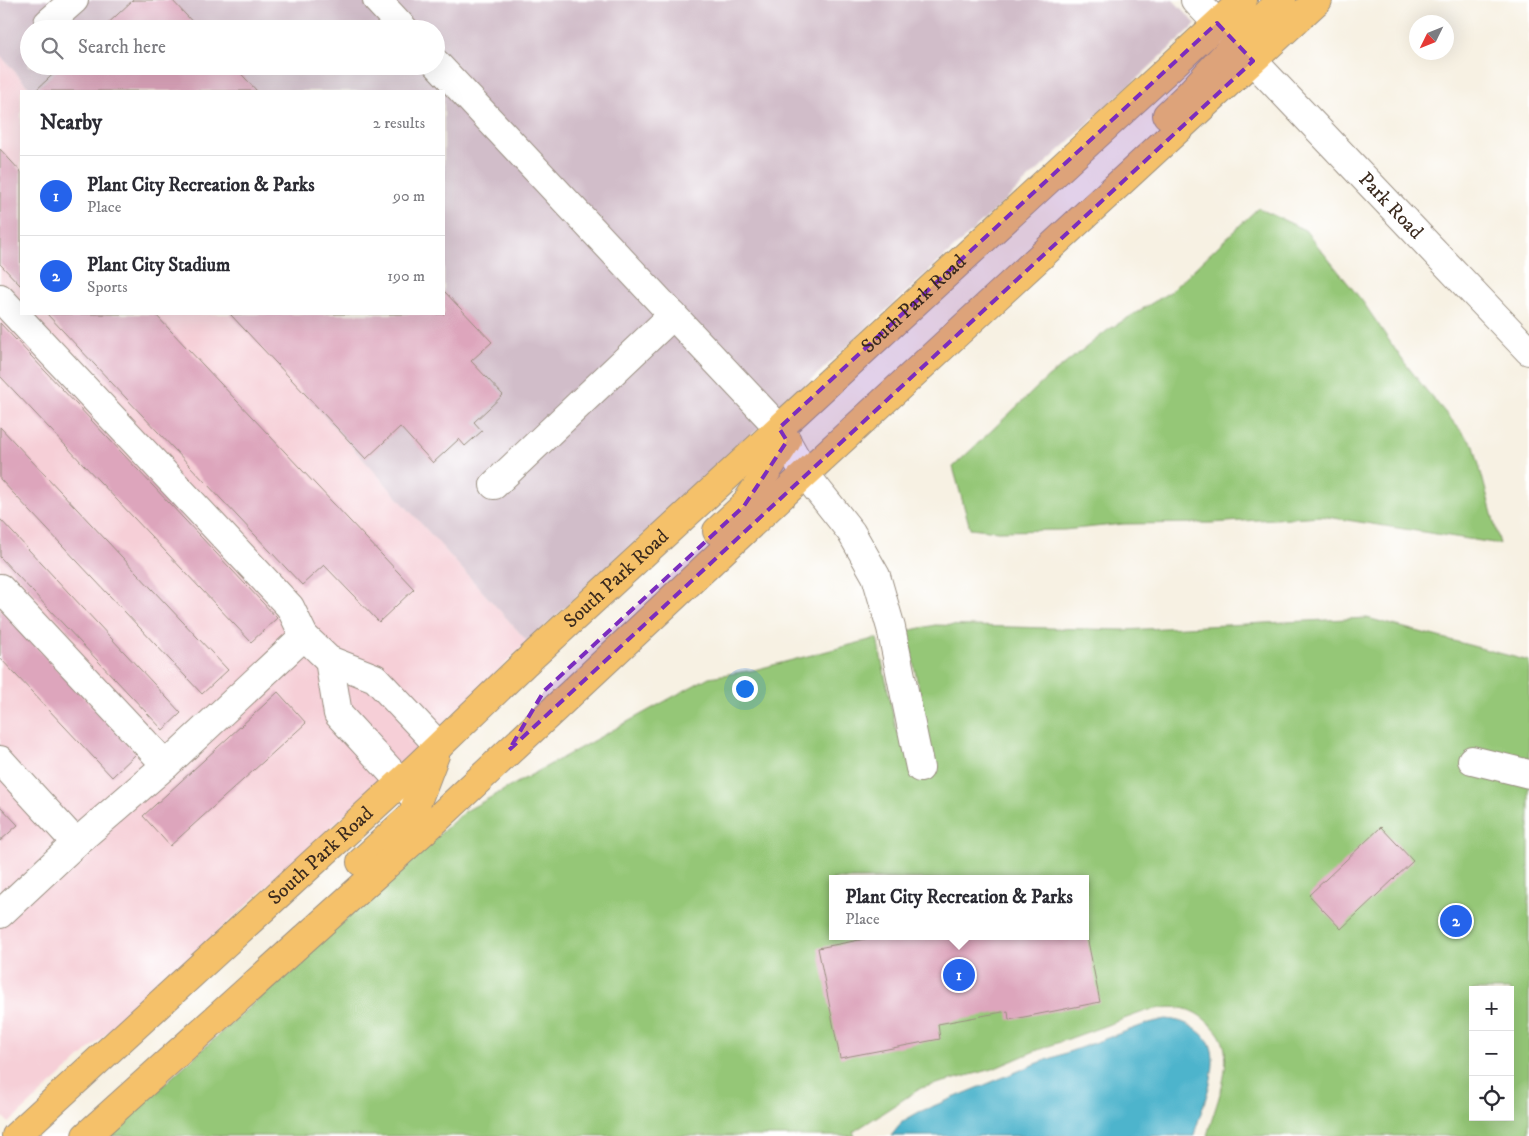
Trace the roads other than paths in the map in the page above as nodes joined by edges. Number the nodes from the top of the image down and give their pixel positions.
1 (74, 0) edge
2 (377, 0) edge
3 (1195, 0) edge
4 (1243, 0) edge
5 (1282, 0) edge
6 (1318, 0) edge
7 (51, 20) edge
8 (396, 20) edge
9 (1235, 42) junction
10 (445, 73) edge
11 (0, 298) edge
12 (673, 315) junction
13 (1529, 351) edge
14 (783, 435) junction
15 (805, 474) junction
16 (494, 485) dead end
17 (0, 588) edge
18 (304, 636) junction
19 (329, 660) junction
20 (439, 746) junction
21 (509, 750) junction
22 (0, 760) edge
23 (1472, 760) dead end
24 (166, 765) junction
25 (920, 768) dead end
26 (1529, 774) edge
27 (418, 801) junction
28 (76, 842) junction
29 (0, 914) edge
30 (16, 1136) edge
31 (64, 1136) edge
32 (86, 1136) edge

1 - 7 street
2 - 8 street
3 - 9 street, Park Road
4 - 9 main road
5 - 9 main road
6 - 9 main road
9 - 13 street, Park Road
9 - 14 main road, South Park Road
9 - 15 main road, South Park Road
10 - 12 street
11 - 18 street
12 - 14 street
12 - 16 street
14 - 15 street
14 - 20 main road, South Park Road
14 - 21 main road
15 - 21 main road, South Park Road
15 - 25 street
17 - 24 street
18 - 19 street
18 - 24 street
19 - 20 street
19 - 27 street
20 - 27 main road, South Park Road
21 - 27 main road, South Park Road
22 - 28 street
23 - 26 street
24 - 28 street
27 - 30 main road, South Park Road
27 - 31 main road
27 - 32 main road, South Park Road
28 - 29 street

